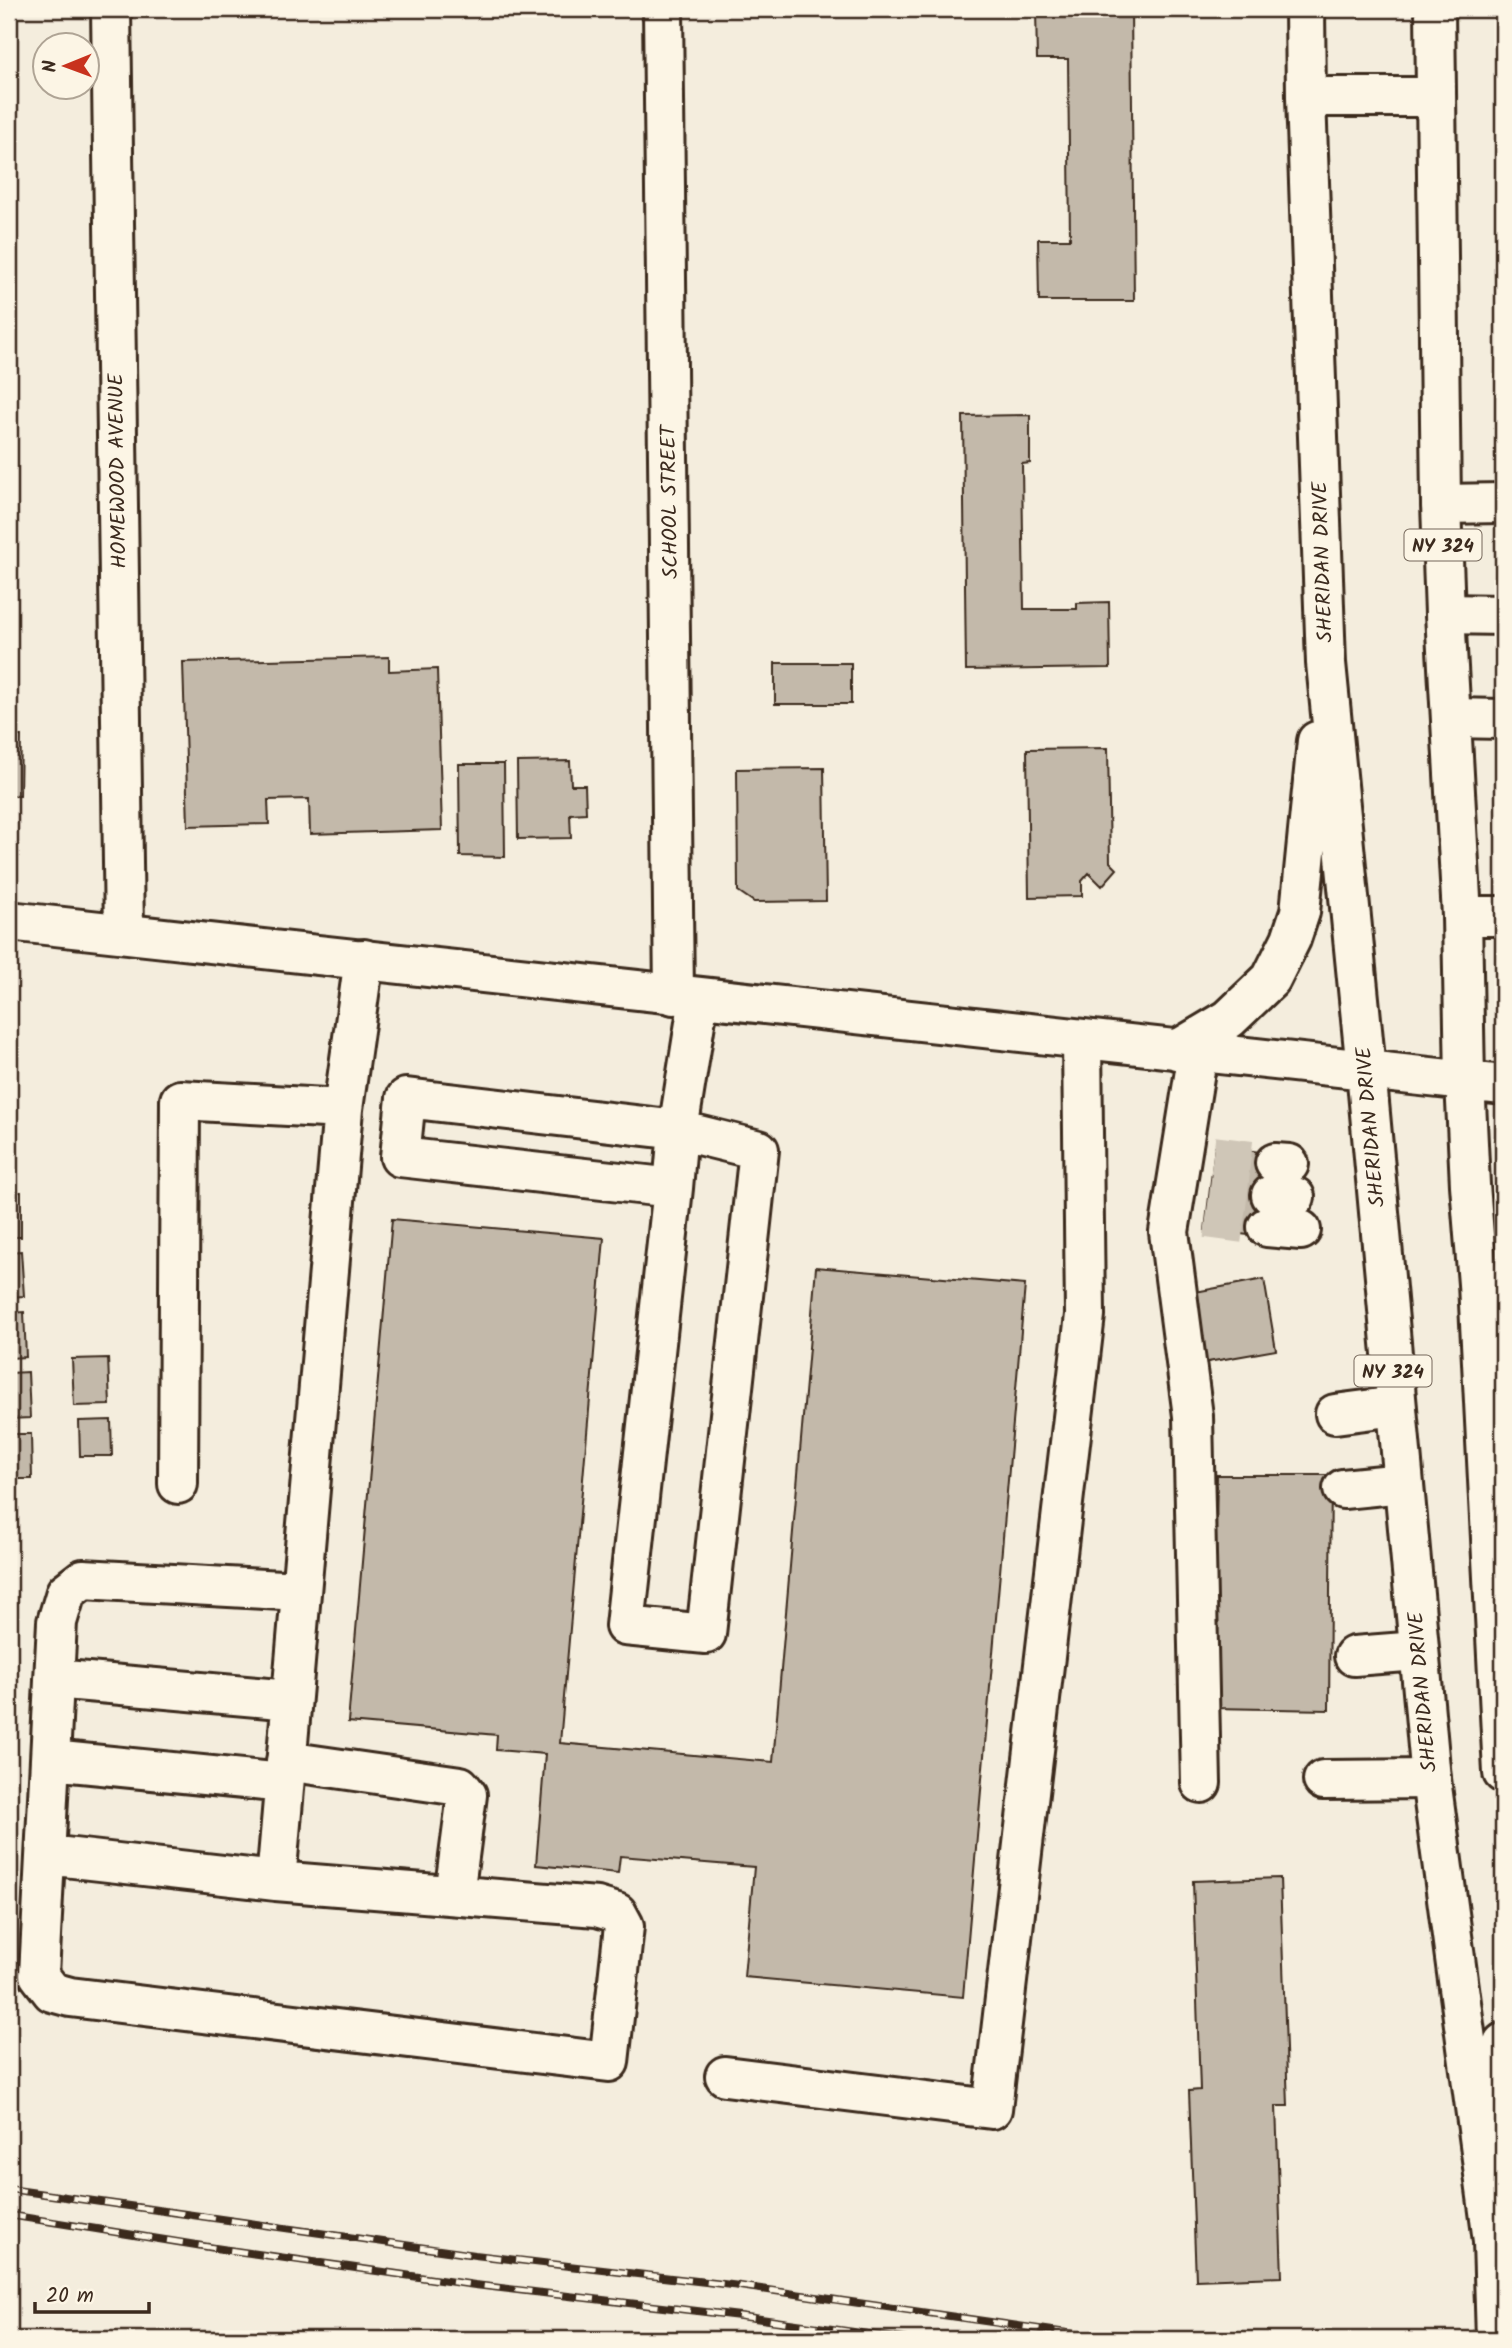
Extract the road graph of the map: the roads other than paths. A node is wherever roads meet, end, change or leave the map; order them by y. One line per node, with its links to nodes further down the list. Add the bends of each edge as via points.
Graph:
1 (111, 9): 17 (main road, HOMEWOOD AVENUE)
2 (663, 9): 19 (main road, SCHOOL STREET)
3 (1305, 9): 5 (main road, SHERIDAN DRIVE / NY 324)
4 (1435, 9): 6 (main road, NY 324)
5 (1306, 97): 6 (main road); 11 (main road, SHERIDAN DRIVE / NY 324)
6 (1436, 97): 8 (main road, NY 324)
7 (1503, 503): 8 (main road)
8 (1441, 504): 9 (main road, NY 324)
9 (1445, 614): 10 (main road); 12 (main road, NY 324)
10 (1503, 615)
11 (1326, 663): 21 (main road, via 1300,912 1291,939 1271,979); 22 (main road, SHERIDAN DRIVE / NY 324)
12 (1451, 718): 13 (main road); 14 (main road, NY 324)
13 (1503, 719)
14 (1462, 916): 15 (main road); 23 (main road, NY 324)
15 (1503, 916)
16 (9, 921): 17 (main road)
17 (124, 933): 18 (main road)
18 (364, 959): 19 (main road); 25 (main road)
19 (687, 997): 20 (main road); 26 (main road, SCHOOL STREET)
20 (1082, 1040): 21 (main road); 53 (main road, via 1084,1315 992,2109)
21 (1187, 1051): 22 (main road); 28 (main road)
22 (1366, 1070): 23 (main road); 31 (main road, SHERIDAN DRIVE / NY 324)
23 (1465, 1081): 24 (main road); 30 (main road, NY 324)
24 (1503, 1085)
25 (343, 1109): 35 (main road, via 180,1100); 37 (main road)
26 (678, 1130): 27 (main road, SCHOOL STREET); 27 (main road, via 406,1098 400,1157); 27 (main road, SCHOOL STREET, via 759,1150 706,1634 625,1626)
27 (673, 1188)
28 (1193, 1190): 29 (main road); 48 (main road, via 1169,1232 1193,1416)
29 (1198, 1265)
30 (1491, 1283): 33 (main road, NY 324)
31 (1396, 1406): 32 (main road); 34 (main road, SHERIDAN DRIVE / NY 324)
32 (1335, 1414)
33 (1494, 1421): 43 (main road, NY 324)
34 (1403, 1483): 36 (main road); 38 (main road, SHERIDAN DRIVE / NY 324)
35 (177, 1484)
36 (1343, 1489)
37 (301, 1591): 40 (main road, via 83,1579 66,1592 57,1622); 41 (main road)
38 (1418, 1651): 39 (main road); 46 (main road, SHERIDAN DRIVE / NY 324)
39 (1354, 1656)
40 (54, 1679): 41 (main road); 42 (main road)
41 (292, 1700): 44 (main road)
42 (51, 1760): 44 (main road); 49 (main road)
43 (1503, 1764): 45 (main road, NY 324)
44 (285, 1772): 50 (main road); 51 (main road, via 460,1786 467,1795)
45 (1503, 1773)
46 (1431, 1779): 47 (main road); 54 (main road, SHERIDAN DRIVE / NY 324)
47 (1323, 1780)
48 (1201, 1783)
49 (47, 1855): 50 (main road); 51 (main road, via 39,1975 52,1992 609,2062 624,1926 617,1913 597,1907)
50 (276, 1881): 51 (main road)
51 (454, 1895)
52 (1503, 2043): 54 (main road, SHERIDAN DRIVE / NY 324)
53 (725, 2076)
54 (1493, 2241): 55 (main road, SHERIDAN DRIVE / NY 324)
55 (1496, 2339)

